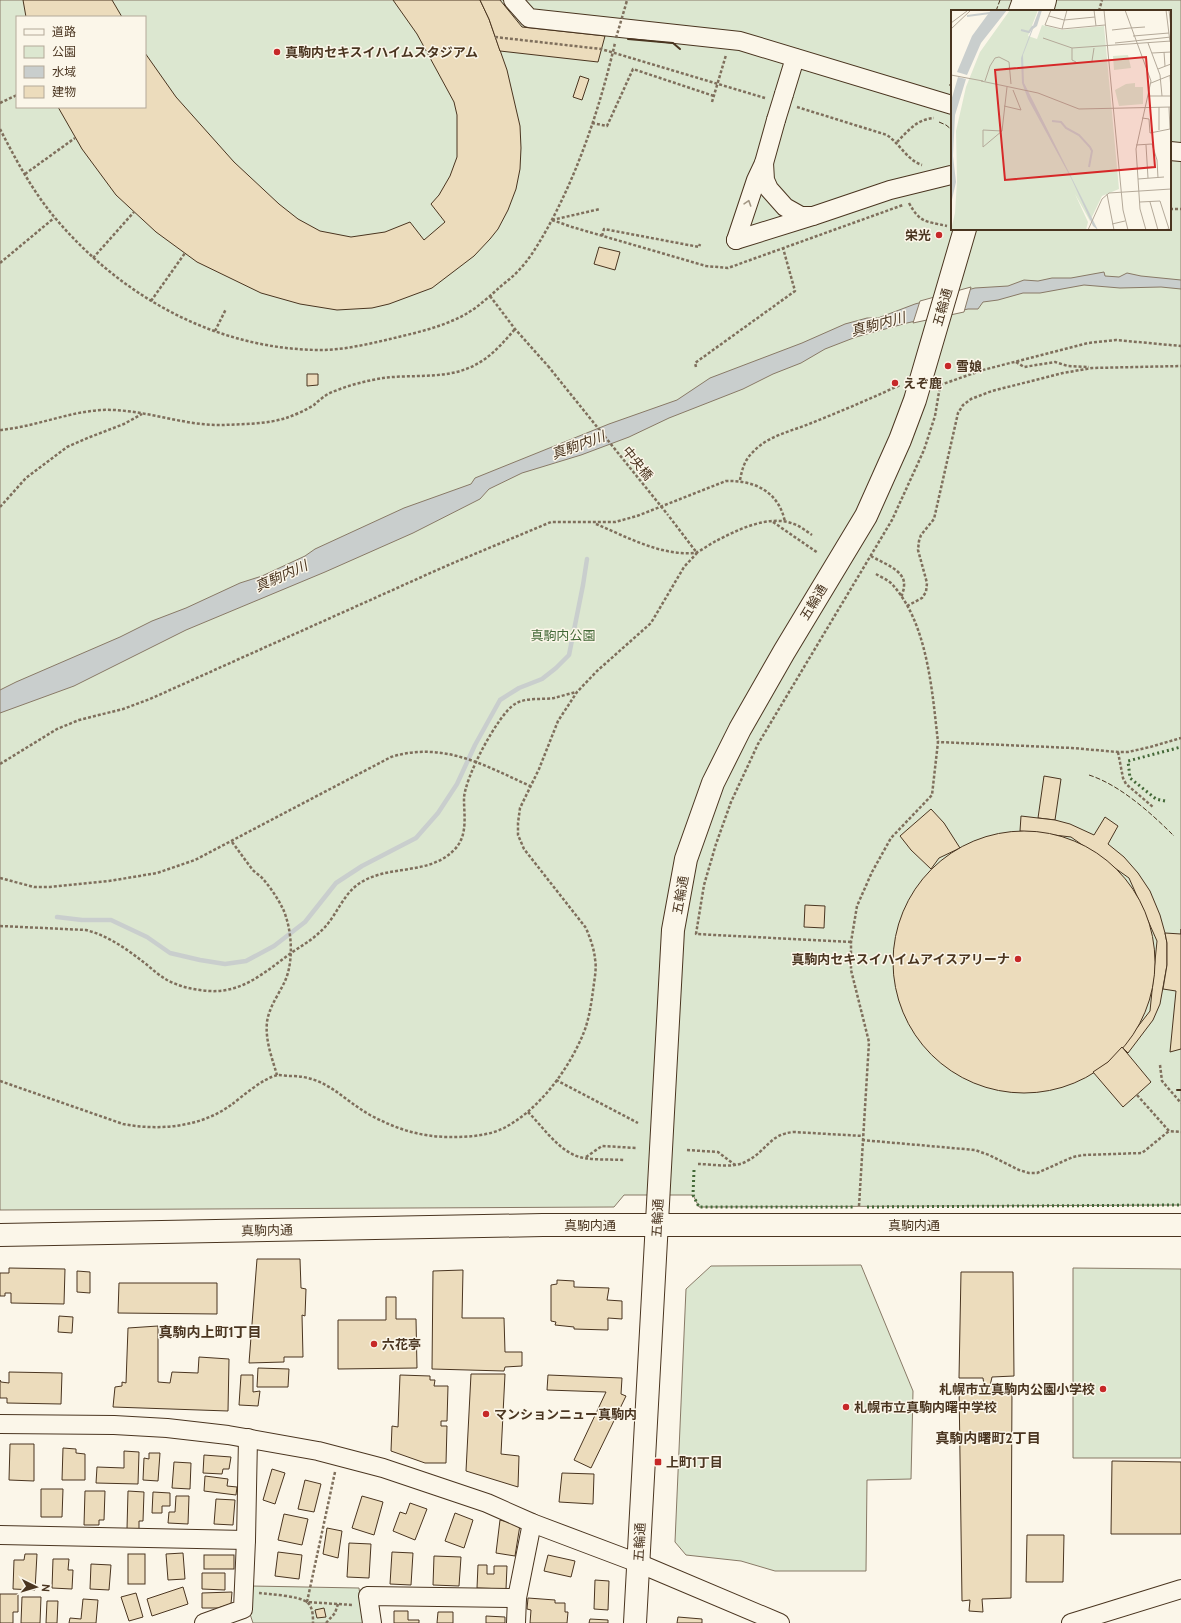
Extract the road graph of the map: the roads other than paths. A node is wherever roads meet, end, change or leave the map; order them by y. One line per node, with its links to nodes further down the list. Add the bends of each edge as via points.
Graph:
1 (514, 0): 7 (street)
2 (533, 0): 7 (street)
3 (1024, 0): 5 (main road)
4 (1045, 0): 6 (main road)
5 (1020, 10)
6 (1042, 10)
7 (529, 18): 8 (street, via 729,39)
8 (794, 58): 9 (street); 12 (street, bridge)
9 (951, 105)
10 (1171, 150): 11 (street)
11 (1181, 152)
12 (764, 163): 14 (street, via 769,189 785,207 801,216); 14 (street, one-way to 12, via 736,240)
13 (951, 175): 14 (street, via 890,190)
14 (812, 216)
15 (965, 230): 16 (main road, 五輪通, via 934,379 915,400 866,516 740,729 713,783 686,859 673,930)
16 (658, 1224): 17 (main road, 真駒内通); 18 (main road, 真駒内通); 24 (main road, 五輪通)
17 (1181, 1225)
18 (0, 1235)
19 (0, 1424): 20 (street, via 114,1425 208,1432)
20 (248, 1438): 21 (street, via 318,1451 383,1468 487,1503); 23 (street)
21 (532, 1523): 24 (street); 26 (street)
22 (0, 1535): 23 (street)
23 (246, 1540): 30 (street, via 243,1609)
24 (638, 1563): 29 (street); 32 (main road, 五輪通)
25 (1181, 1589): 28 (street)
26 (517, 1598): 27 (street, via 368,1596); 31 (street)
27 (371, 1615)
28 (1111, 1617): 34 (street)
29 (758, 1619): 33 (street)
30 (204, 1623)
31 (516, 1623)
32 (635, 1623)
33 (780, 1623)
34 (1071, 1623)

